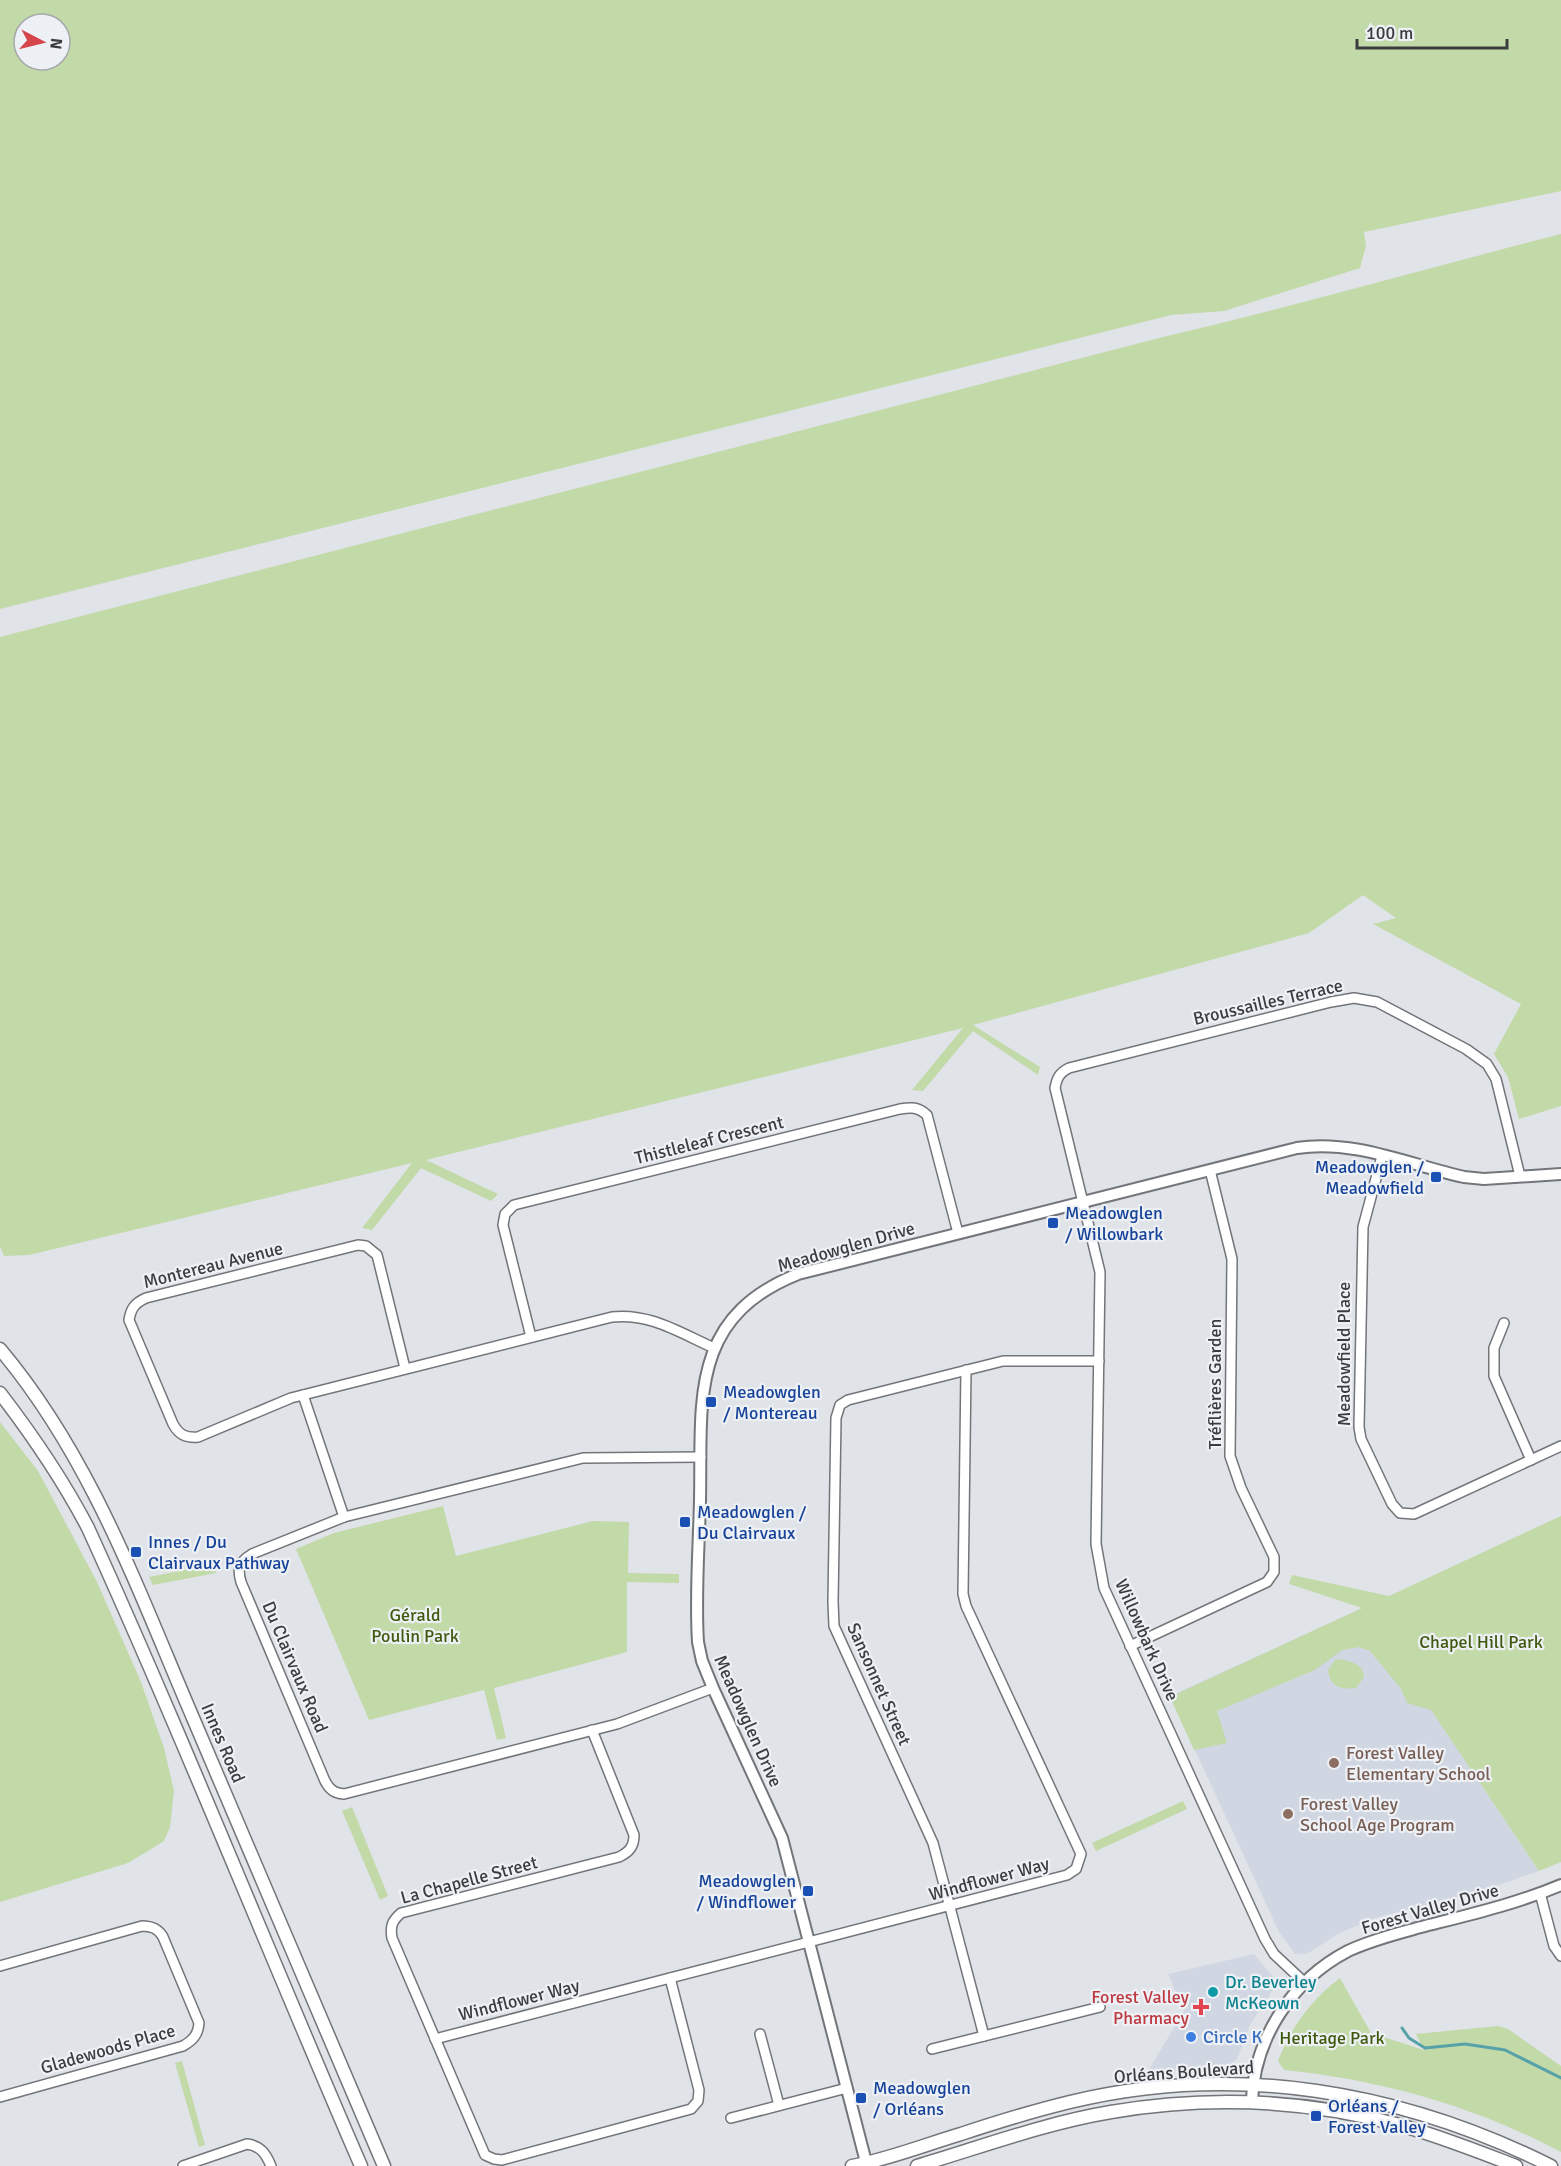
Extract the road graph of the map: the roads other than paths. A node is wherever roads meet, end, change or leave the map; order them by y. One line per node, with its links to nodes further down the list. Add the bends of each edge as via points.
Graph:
1 (1382, 1156): 2 (street, Meadowglen Drive, via 1315,1145); 4 (street, Meadowglen Drive, via 1464,1177); 18 (street, Meadowfield Place, via 1363,1227 1359,1427 1392,1504 1400,1513 1414,1514)
2 (1210, 1170): 5 (street, Meadowglen Drive); 20 (street, Tréflières Garden, via 1232,1258 1230,1456 1274,1557 1274,1572 1267,1582)
3 (1561, 1174): 4 (street, Meadowglen Drive)
4 (1520, 1176): 5 (street, Broussailles Terrace, via 1496,1079 1486,1064 1394,1010 1354,998 1060,1073 1055,1088)
5 (1084, 1202): 6 (street, Meadowglen Drive); 11 (street, Willowbark Drive, via 1100,1272)
6 (958, 1233): 8 (street, Thistleleaf Crescent, via 927,1115 913,1107 900,1109 514,1205 505,1214 503,1225); 9 (street, Meadowglen Drive, via 803,1272 779,1282 734,1317)
7 (1504, 1323): 18 (street, via 1494,1348 1494,1376)
8 (531, 1337): 9 (street, Montereau Avenue, via 612,1317 637,1316); 12 (street, Montereau Avenue)
9 (714, 1348): 17 (street, Meadowglen Drive, via 704,1380)
10 (0, 1349): 46 (main road, Innes Road, via 70,1449 98,1499)
11 (1099, 1361): 13 (street, Sansonnet Street, via 1016,1360); 20 (street, Willowbark Drive, via 1096,1544 1104,1588)
12 (405, 1368): 15 (street, Montereau Avenue); 15 (street, Montereau Avenue, via 376,1255 366,1246 146,1298 133,1307 129,1320 173,1424 183,1436 198,1437)
13 (966, 1370): 25 (street, Sansonnet Street, via 848,1400 840,1405 836,1418 834,1626 933,1843); 25 (street, Windflower Way, via 963,1594 1081,1854 1076,1869 1067,1875)
14 (0, 1393): 42 (main road, Innes Road, via 68,1488 88,1528)
15 (303, 1395): 19 (street)
16 (1561, 1446): 18 (street, Meadowfield Place)
17 (701, 1457): 19 (street, Du Clairvaux Road, via 583,1458); 21 (street, Meadowglen Drive, via 697,1632 702,1661)
18 (1531, 1460)
19 (344, 1517): 22 (street, Du Clairvaux Road, via 252,1554 240,1564 238,1572 330,1789 344,1794)
20 (1130, 1646): 30 (street, Willowbark Drive, via 1269,1947)
21 (713, 1688): 22 (street, Du Clairvaux Road, via 659,1710); 26 (street, Meadowglen Drive, via 782,1838)
22 (592, 1730): 34 (street, La Chapelle Street, via 634,1835 627,1854 401,1913 394,1919 392,1938)
23 (1561, 1885): 24 (street, Forest Valley Drive)
24 (1540, 1893): 27 (street, via 1554,1946); 30 (street, Forest Valley Drive, via 1364,1944 1331,1962)
25 (949, 1906): 26 (street, Windflower Way); 33 (street, Sansonnet Street)
26 (809, 1942): 29 (street, Windflower Way); 37 (street, Meadowglen Drive)
27 (1561, 1956)
28 (0, 1966): 38 (street, Gladewoods Place, via 141,1926 153,1927 163,1937 199,2023 193,2040 183,2046)
29 (670, 1978): 34 (street, Windflower Way); 34 (street, La Chapelle Street, via 699,2090 692,2109 502,2160 485,2155)
30 (1305, 1983): 36 (street, Forest Valley Drive, via 1272,2026)
31 (1100, 2007): 33 (street)
32 (760, 2034): 40 (street)
33 (984, 2036): 35 (street)
34 (435, 2039)
35 (932, 2049)
36 (1252, 2084): 39 (street, Forest Valley Drive); 43 (main road, Orléans Boulevard, via 1169,2087 1096,2097 1025,2114); 50 (main road, Orléans Boulevard, via 1336,2094 1407,2109 1487,2136)
37 (847, 2088): 40 (street); 43 (street, Meadowglen Drive)
38 (0, 2097)
39 (1252, 2101): 48 (main road, Orléans Boulevard, via 1184,2102 1110,2112); 49 (main road, Orléans Boulevard, via 1396,2124)
40 (779, 2105): 41 (street)
41 (731, 2118)
42 (360, 2163)
43 (866, 2165): 47 (main road, Orléans Boulevard)
44 (183, 2166): 45 (street, via 247,2145 263,2151)
45 (271, 2166)
46 (384, 2166)
47 (852, 2166)
48 (917, 2166)
49 (1516, 2166)
50 (1551, 2166)

